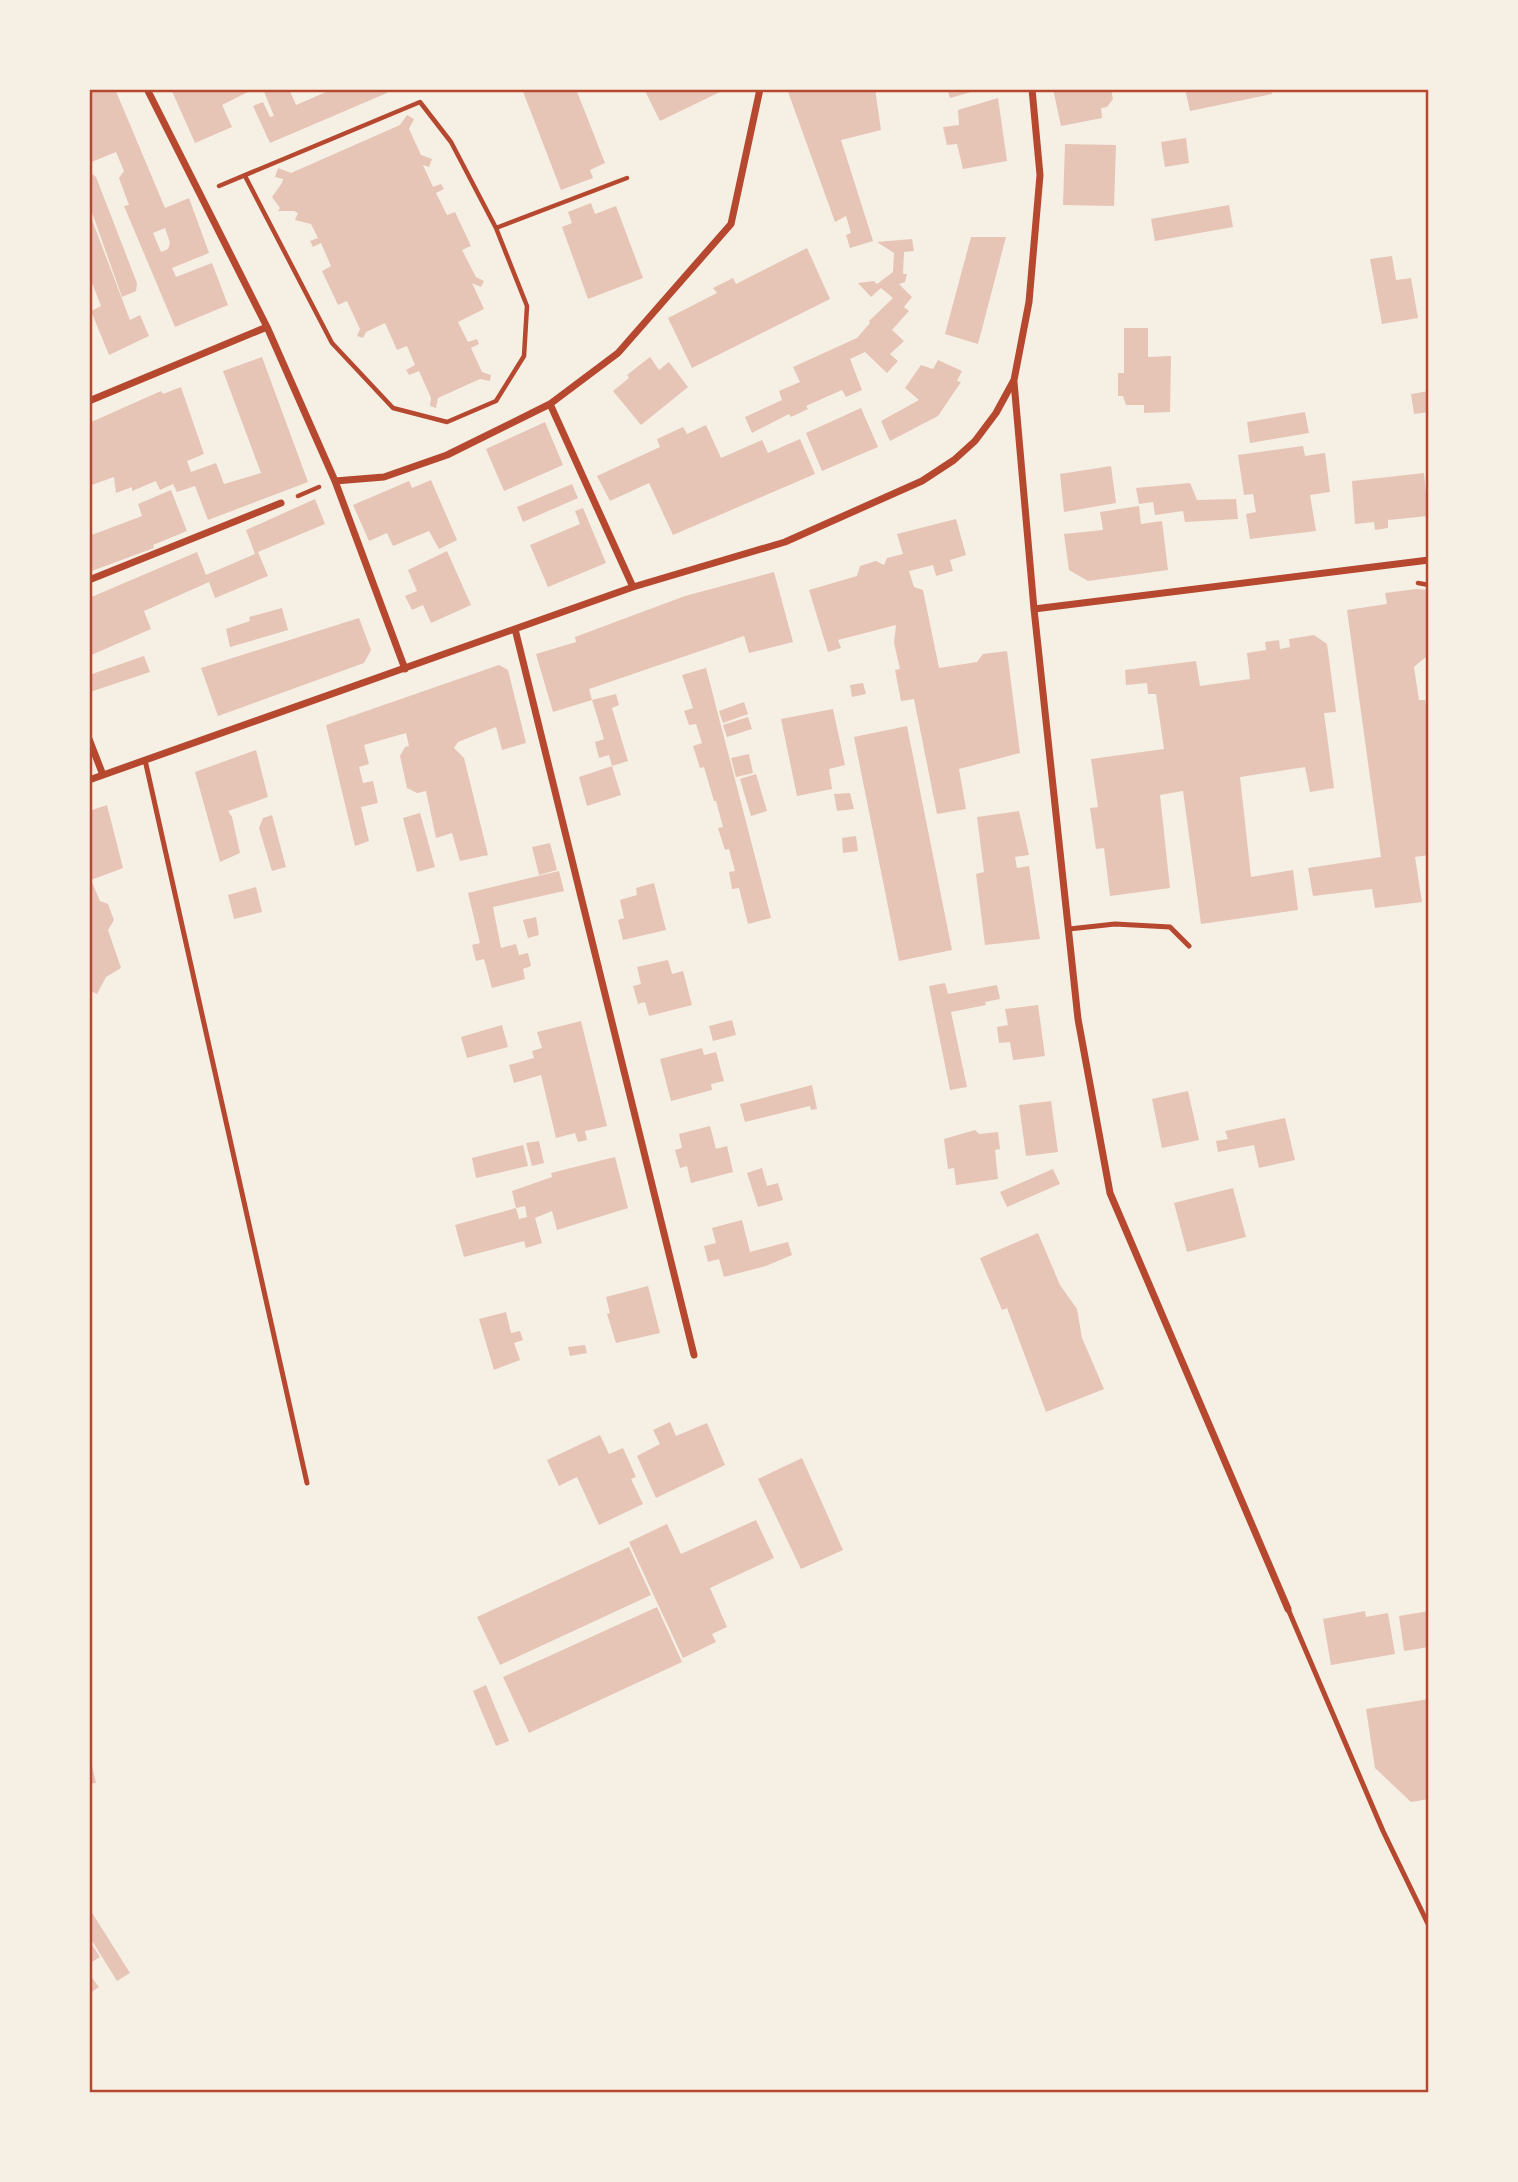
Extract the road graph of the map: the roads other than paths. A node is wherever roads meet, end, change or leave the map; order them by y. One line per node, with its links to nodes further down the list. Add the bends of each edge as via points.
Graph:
1 (147, 89): 4 (street)
2 (760, 89): 7 (street, via 731,223 618,353)
3 (1032, 89): 5 (street, via 1040,175 1029,302)
4 (267, 327): 6 (street); 8 (street)
5 (1014, 380): 12 (street, via 975,441 922,481 785,542); 13 (street)
6 (89, 401)
7 (550, 404): 8 (street, via 447,455 384,477); 12 (street)
8 (335, 481): 15 (street)
9 (281, 503): 11 (street)
10 (1429, 560): 13 (street)
11 (89, 580)
12 (633, 587): 14 (street)
13 (1034, 609): 20 (street)
14 (514, 629): 15 (street); 22 (street)
15 (405, 669): 17 (street)
16 (89, 739): 18 (street)
17 (145, 760): 18 (street); 23 (lane)
18 (103, 775): 19 (street)
19 (89, 780)
20 (1069, 929): 21 (lane, via 1115,924 1170,927); 24 (street, via 1078,1019 1110,1193)
21 (1189, 946)
22 (694, 1354)
23 (307, 1483)
24 (1288, 1609): 25 (lane)
25 (1429, 1926)

